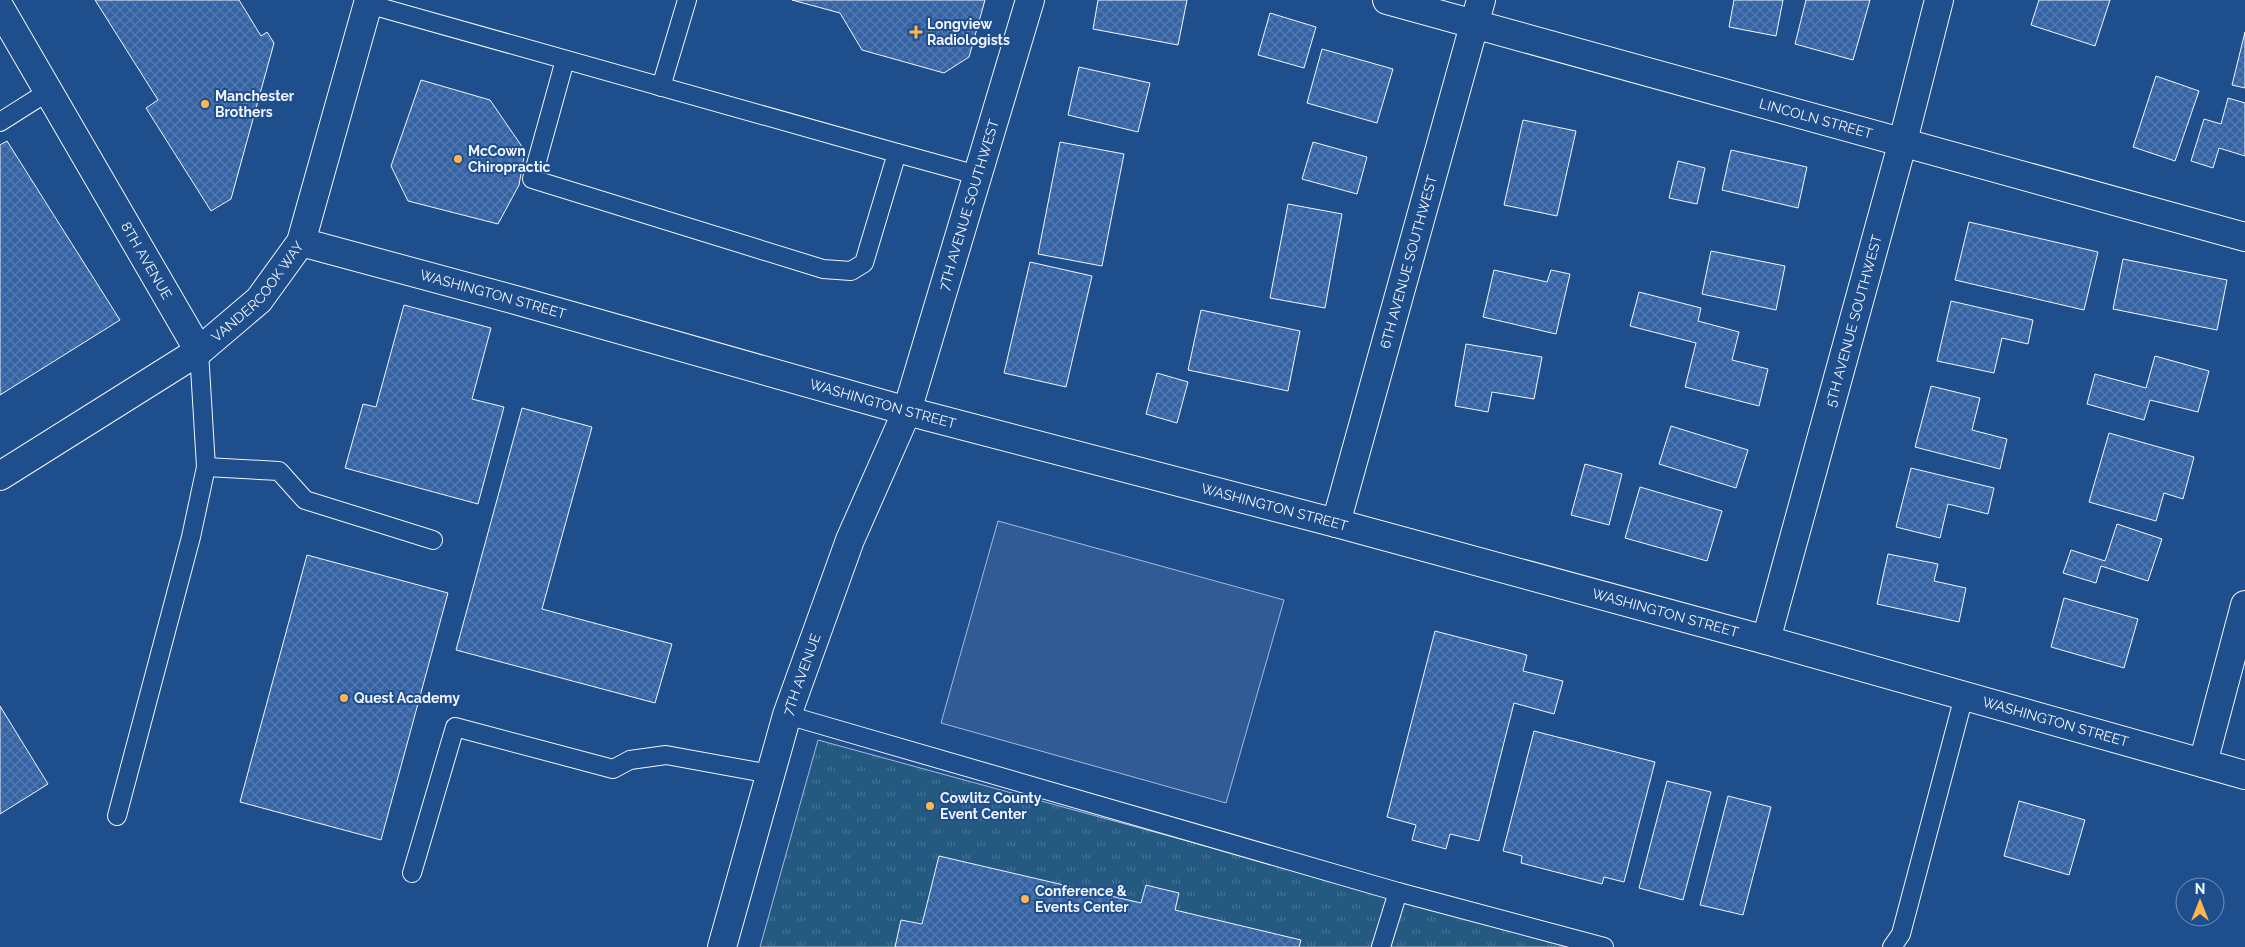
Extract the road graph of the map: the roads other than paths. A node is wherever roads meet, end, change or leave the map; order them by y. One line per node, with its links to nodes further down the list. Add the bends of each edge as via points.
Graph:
1 (687, 0): 9 (lane)
2 (1030, 0): 14 (street, 7TH AVENUE SOUTHWEST)
3 (1387, 0): 7 (street, LINCOLN STREET)
4 (1939, 0): 12 (street, 5TH AVENUE SOUTHWEST)
5 (369, 2): 8 (lane); 16 (street, VANDERCOOK WAY)
6 (0, 8): 10 (street, 8TH AVENUE)
7 (1478, 12): 12 (street, LINCOLN STREET); 21 (street, 6TH AVENUE SOUTHWEST)
8 (565, 60): 9 (lane); 13 (lane, via 532,179 823,269 851,271 864,263)
9 (661, 87): 13 (lane)
10 (49, 90): 11 (lane); 17 (street, 8TH AVENUE)
11 (0, 122)
12 (1903, 141): 15 (street, LINCOLN STREET); 24 (street, 5TH AVENUE SOUTHWEST)
13 (897, 153): 14 (lane)
14 (977, 175): 18 (street, 7TH AVENUE SOUTHWEST)
15 (2245, 237)
16 (302, 242): 17 (street, VANDERCOOK WAY, via 259,300); 18 (street, WASHINGTON STREET, via 519,300)
17 (200, 350): 19 (lane, 8TH AVENUE); 20 (street, VANDERCOOK WAY)
18 (907, 411): 21 (street, WASHINGTON STREET); 26 (street, 7TH AVENUE, via 850,540)
19 (206, 467): 22 (lane, via 279,471 305,500); 30 (lane, 8TH AVENUE, via 191,537)
20 (0, 476)
21 (1336, 522): 24 (street, WASHINGTON STREET)
22 (433, 540)
23 (2245, 606): 27 (street)
24 (1766, 640): 25 (street, WASHINGTON STREET)
25 (1964, 696): 27 (street, WASHINGTON STREET); 36 (lane, via 1901,934)
26 (787, 715): 28 (street, 7TH AVENUE); 32 (lane)
27 (2202, 763): 29 (street, WASHINGTON STREET)
28 (770, 774): 31 (lane, via 666,755 630,760 613,769 455,727); 33 (street, 7TH AVENUE)
29 (2245, 775)
30 (117, 816)
31 (412, 873)
32 (1398, 892): 34 (lane); 35 (lane)
33 (722, 947)
34 (1381, 947)
35 (1604, 947)
36 (1892, 947)

